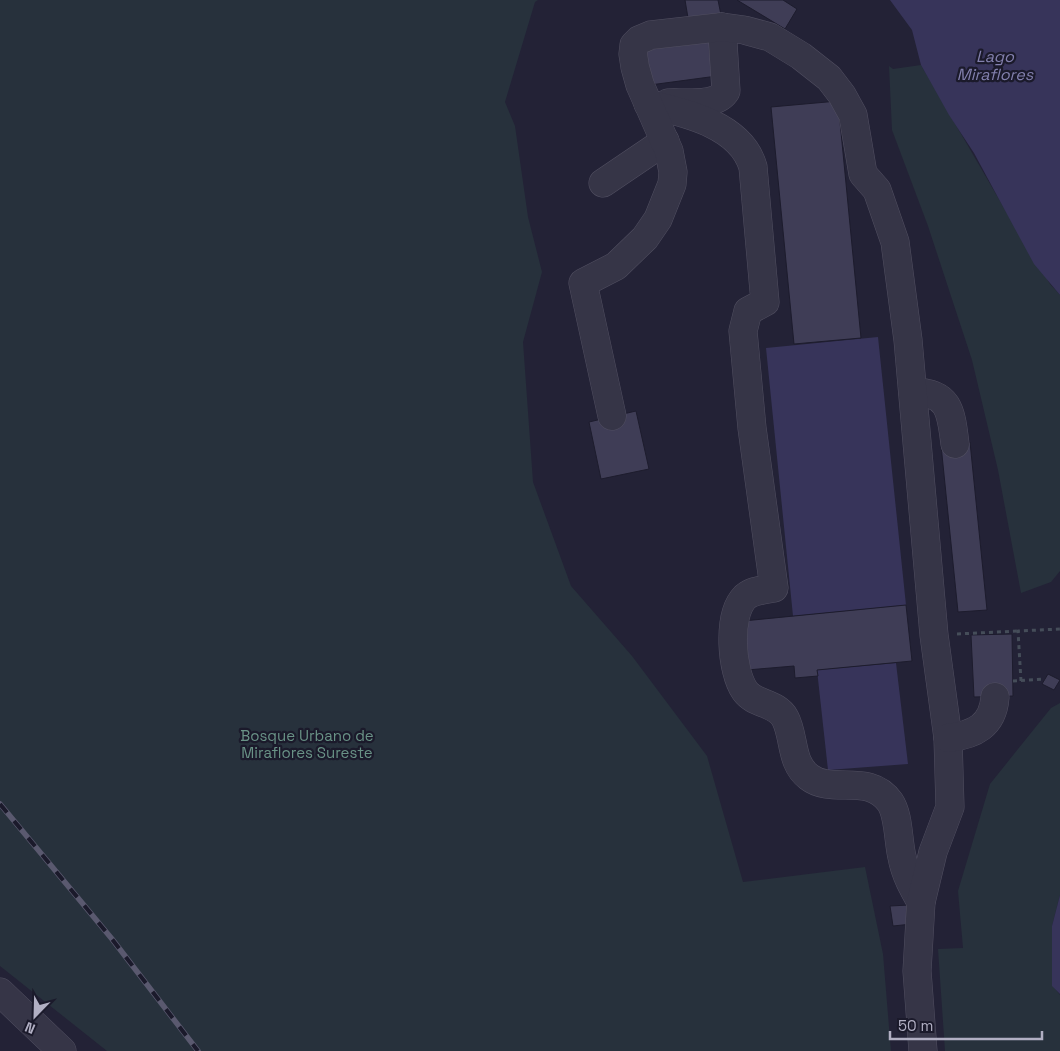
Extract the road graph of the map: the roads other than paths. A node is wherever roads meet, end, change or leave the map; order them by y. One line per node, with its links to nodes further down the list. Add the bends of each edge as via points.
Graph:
1 (722, 27): 2 (lane, via 726,92 723,96 714,101); 2 (lane, via 651,35 634,45 635,67); 5 (lane, via 770,38 801,56 829,78 853,115 863,174 877,190 895,242)
2 (648, 104): 3 (lane); 10 (lane, via 676,110 730,135 750,155 753,167 765,302 748,312 743,331 752,428 774,588 753,592 738,607 733,623 740,683 751,697 772,706 784,716 796,757 810,779 870,787 890,802 909,882)
3 (665, 141): 4 (lane); 6 (lane, via 673,172 672,184 658,219 631,254 583,284)
4 (603, 183)
5 (913, 392): 7 (lane, via 934,394 943,400 950,411); 9 (lane, via 934,635)
6 (612, 416)
7 (955, 444)
8 (1004, 689): 9 (lane, via 984,725 966,736)
9 (948, 738): 10 (lane, via 950,806)
10 (921, 902): 13 (lane, via 916,971)
11 (0, 992): 12 (lane)
12 (62, 1051)
13 (923, 1051)

